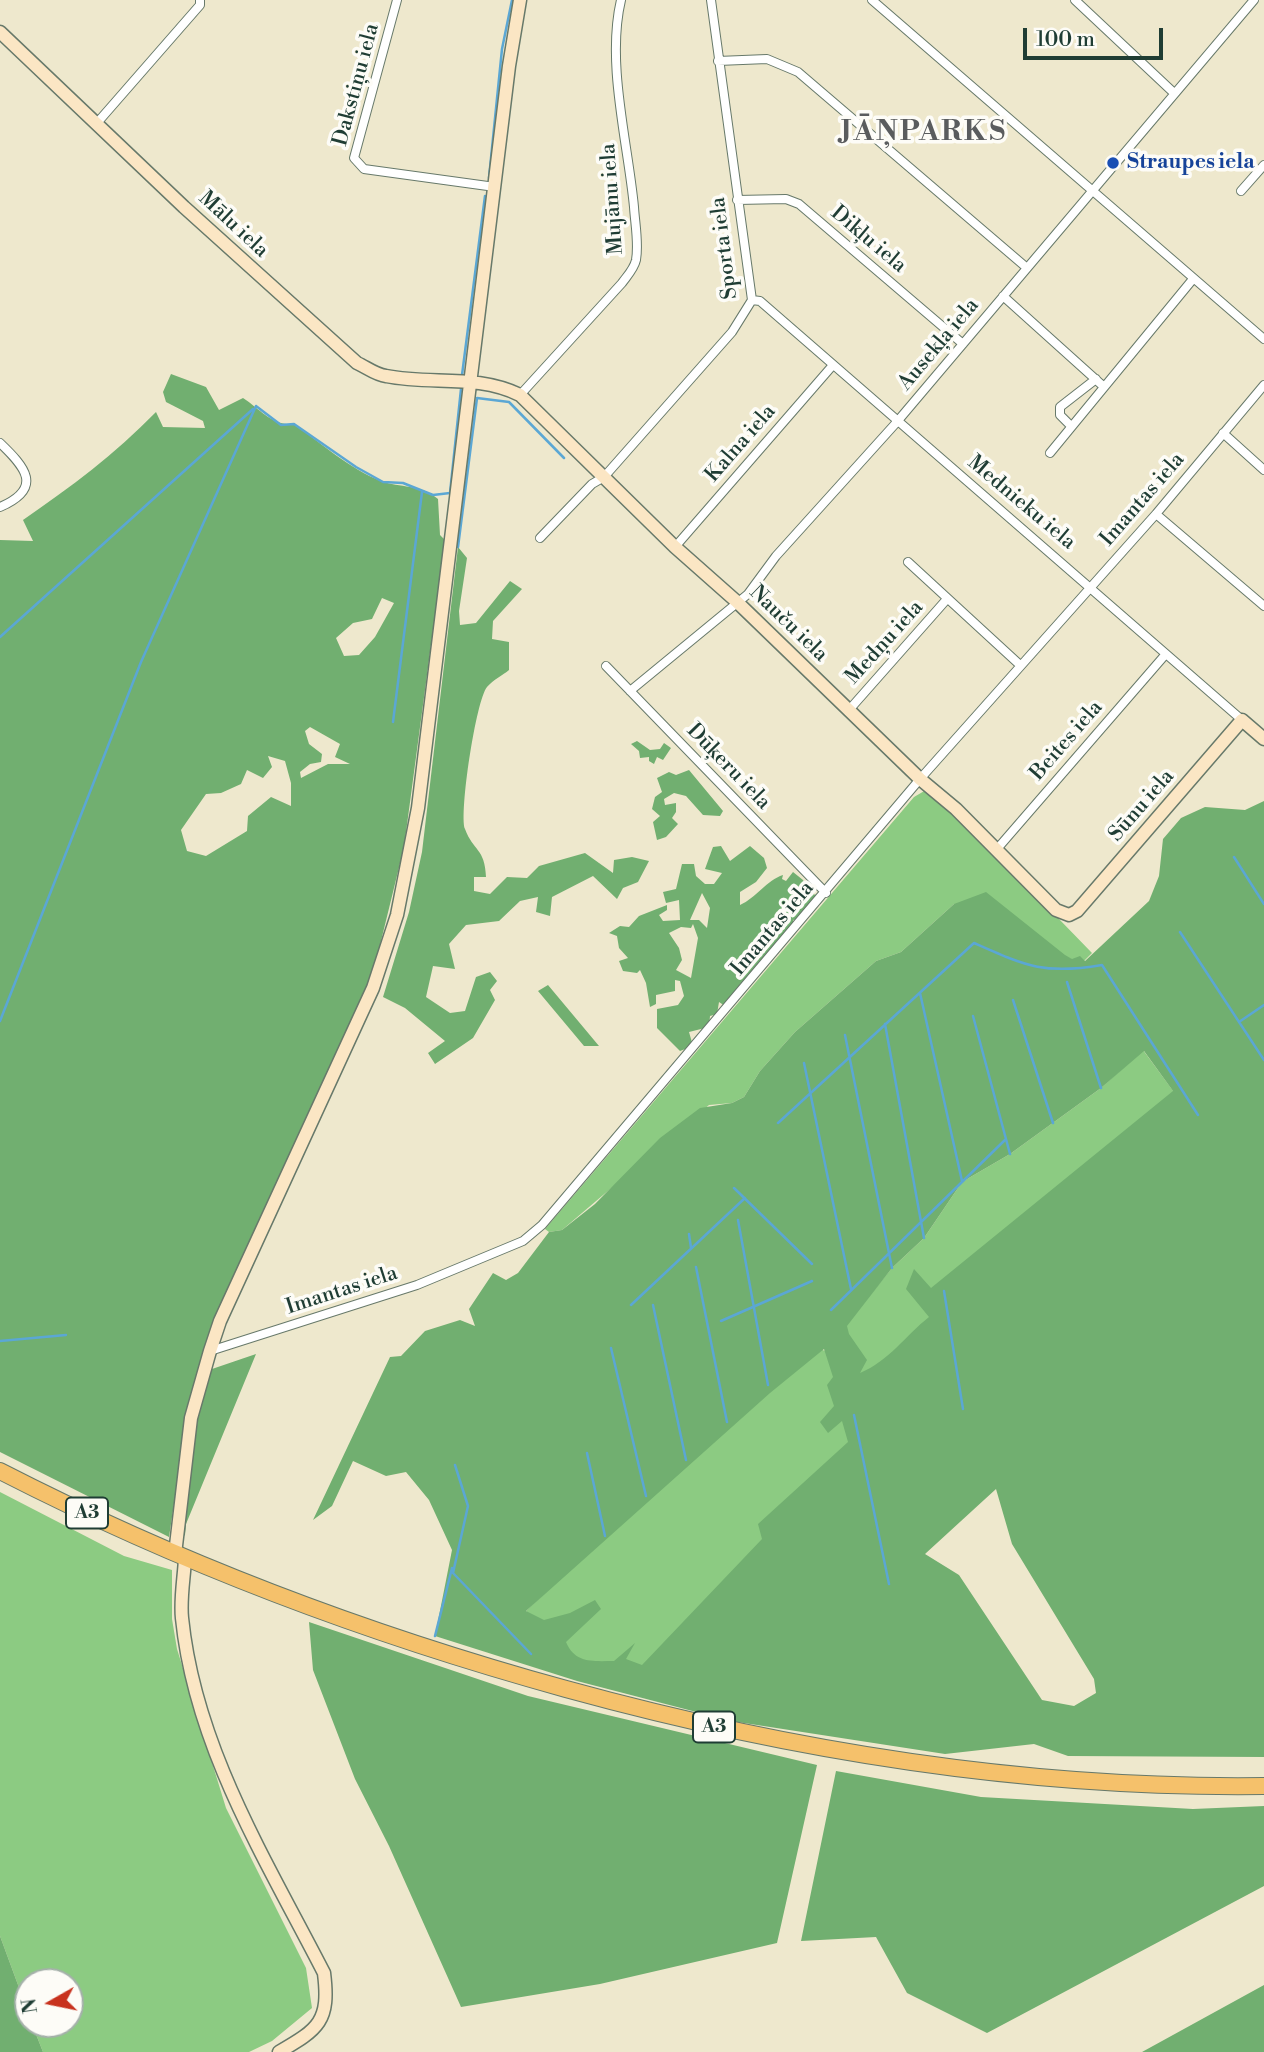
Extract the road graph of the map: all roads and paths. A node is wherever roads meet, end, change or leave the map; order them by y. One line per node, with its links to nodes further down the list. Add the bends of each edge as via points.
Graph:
1 (200, 0): 12 (street)
2 (397, 0): 14 (street, Dakstiņu iela, via 354,158 364,169)
3 (520, 0): 14 (street)
4 (621, 0): 29 (street, Mujānu iela, via 617,64 638,249 635,264)
5 (711, 0): 10 (street, Sporta iela)
6 (872, 0): 15 (street)
7 (1075, 0): 11 (street)
8 (1254, 0): 11 (street, Ausekļa iela)
9 (3, 41): 12 (street, Mālu iela)
10 (718, 61): 17 (street, Sporta iela); 18 (street, via 767,59 798,72)
11 (1174, 93): 15 (street, Ausekļa iela)
12 (97, 123): 26 (street, Mālu iela, via 357,363 383,376 453,383)
13 (1264, 165): 16 (street)
14 (495, 187): 26 (street)
15 (1095, 190): 18 (street, Ausekļa iela); 19 (street)
16 (1241, 191)
17 (737, 200): 21 (street, Sporta iela); 23 (street, Dikļu iela, via 786,199 799,204)
18 (1027, 268): 20 (street, Ausekļa iela)
19 (1193, 279): 22 (street); 27 (street)
20 (1003, 296): 23 (street, Ausekļa iela); 25 (street)
21 (752, 300): 24 (street, Mednieku iela); 36 (street, Sporta iela, via 732,332)
22 (1264, 339)
23 (962, 344): 30 (street, Ausekļa iela)
24 (833, 365): 30 (street, Mednieku iela); 40 (street, Kalna iela)
25 (1096, 379): 27 (street); 31 (street, via 1060,407 1060,415)
26 (471, 380): 29 (street, Nauču iela, via 498,384); 57 (street, via 418,808 397,915 365,1008 220,1321)
27 (1103, 386): 31 (street)
28 (1264, 386): 32 (street, Imantas iela)
29 (520, 395): 36 (street, Nauču iela)
30 (896, 422): 42 (street, Mednieku iela); 44 (street, Ausekļa iela, via 776,556 748,594)
31 (1071, 426): 34 (street)
32 (1223, 433): 35 (street); 38 (street, Imantas iela)
33 (0, 443): 37 (street, via 24,466 27,482 25,489)
34 (1050, 453)
35 (1264, 470)
36 (604, 477): 39 (street, Sporta iela); 40 (street, Nauču iela)
37 (0, 507)
38 (1156, 514): 42 (street, Imantas iela); 45 (street)
39 (540, 538)
40 (675, 547): 44 (street, Nauču iela)
41 (908, 562): 43 (street)
42 (1090, 587): 46 (street, Mednieku iela); 47 (street, Imantas iela)
43 (947, 599): 47 (street); 50 (street, Medņu iela)
44 (736, 601): 49 (street, Ausekļa iela); 50 (street, Nauču iela)
45 (1264, 607)
46 (1165, 655): 51 (street, Mednieku iela); 54 (street, Beites iela)
47 (1020, 665): 53 (street, Imantas iela)
48 (606, 666): 49 (street, Dūķeru iela)
49 (629, 691): 55 (street, Dūķeru iela)
50 (849, 710): 53 (street, Nauču iela)
51 (1242, 720): 52 (street, Mednieku iela); 56 (street, Sūnu iela)
52 (1264, 739)
53 (920, 779): 54 (street, Nauču iela); 55 (street, Imantas iela)
54 (997, 849): 56 (street, Nauču iela, via 1056,910)
55 (827, 892): 57 (street, Imantas iela, via 542,1225 523,1241 417,1285)
56 (1069, 915)
57 (211, 1351): 59 (street, via 191,1418)
58 (0, 1471): 59 (highway, A3)
59 (180, 1557): 60 (highway, A3, via 390,1637 745,1735 878,1760 1013,1776 1129,1785); 61 (street, via 182,1616 211,1741 233,1796 324,1973 327,1999 322,2020 312,2034)
60 (1264, 1786)
61 (279, 2052)

